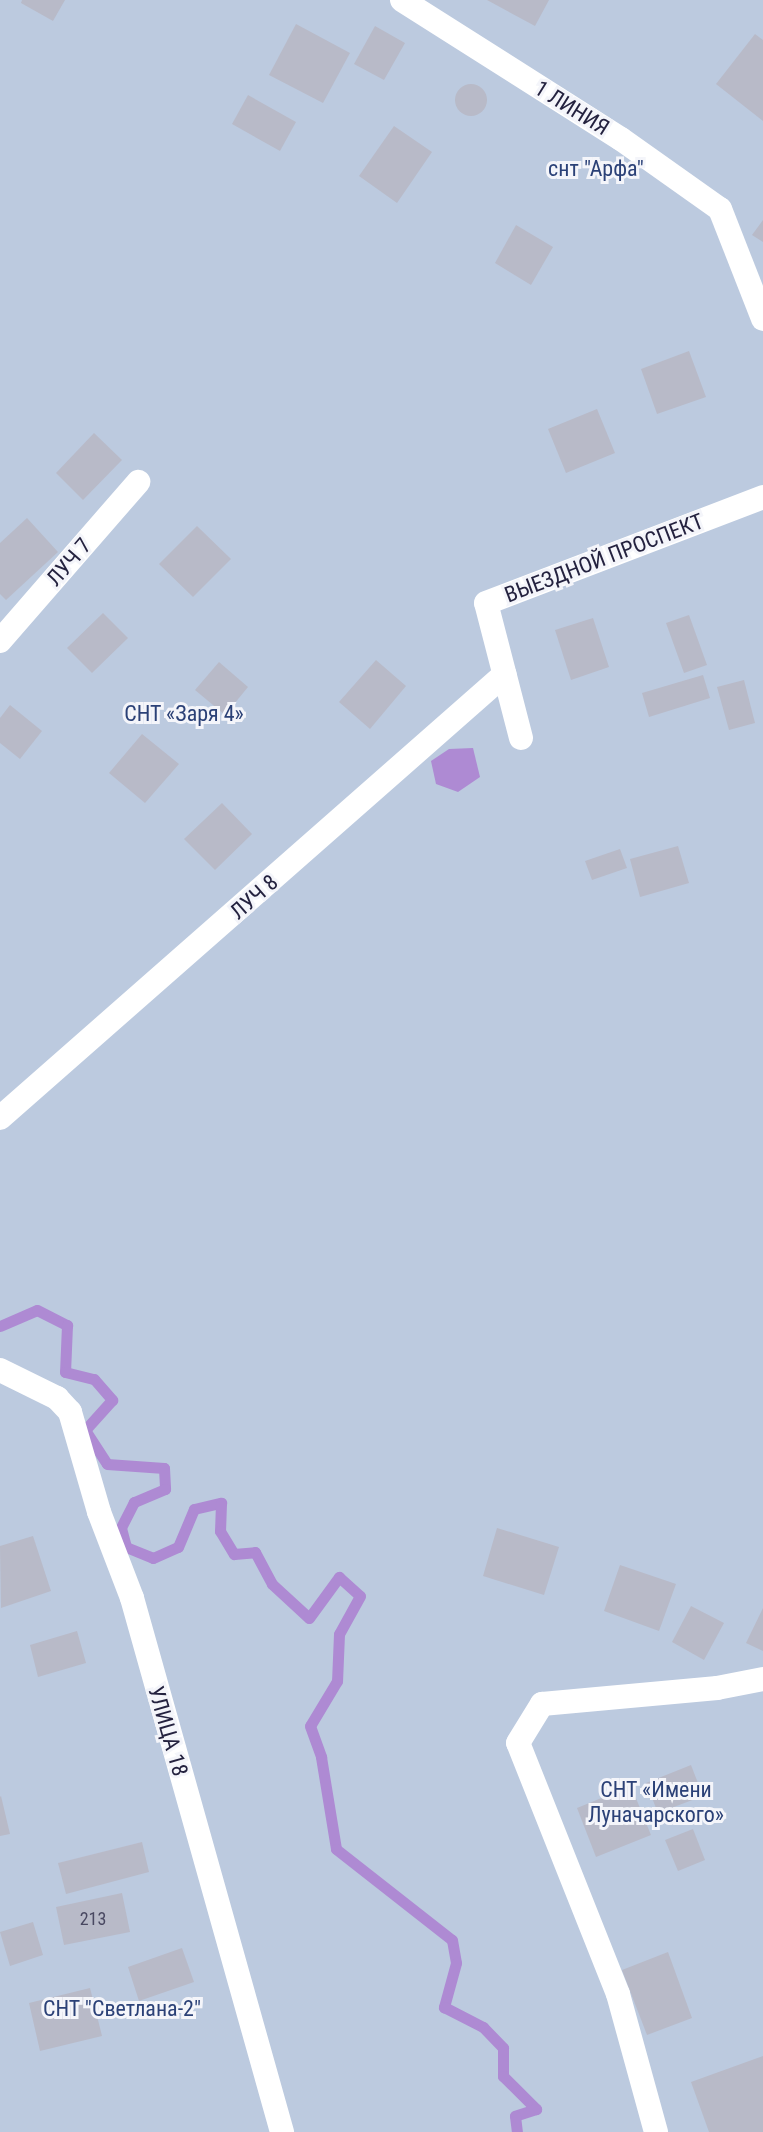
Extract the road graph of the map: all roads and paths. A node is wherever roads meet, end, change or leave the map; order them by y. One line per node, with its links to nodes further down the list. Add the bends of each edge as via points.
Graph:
1 (402, 0): 2 (street, 1 ЛИНИЯ, via 621,139 720,209)
2 (763, 319)
3 (138, 482): 5 (street, ЛУЧ 7)
4 (763, 497): 6 (street, ВЫЕЗДНОЙ ПРОСПЕКТ, via 486,603)
5 (0, 641)
6 (505, 674): 7 (street, ВЫЕЗДНОЙ ПРОСПЕКТ); 8 (street, ЛУЧ 8)
7 (521, 738)
8 (0, 1118)
9 (0, 1370): 11 (street, УЛИЦА 18, via 57,1398 70,1412 99,1512 132,1598)
10 (763, 1679): 12 (street, via 542,1704 518,1743 618,1994)
11 (282, 2132)
12 (656, 2132)

